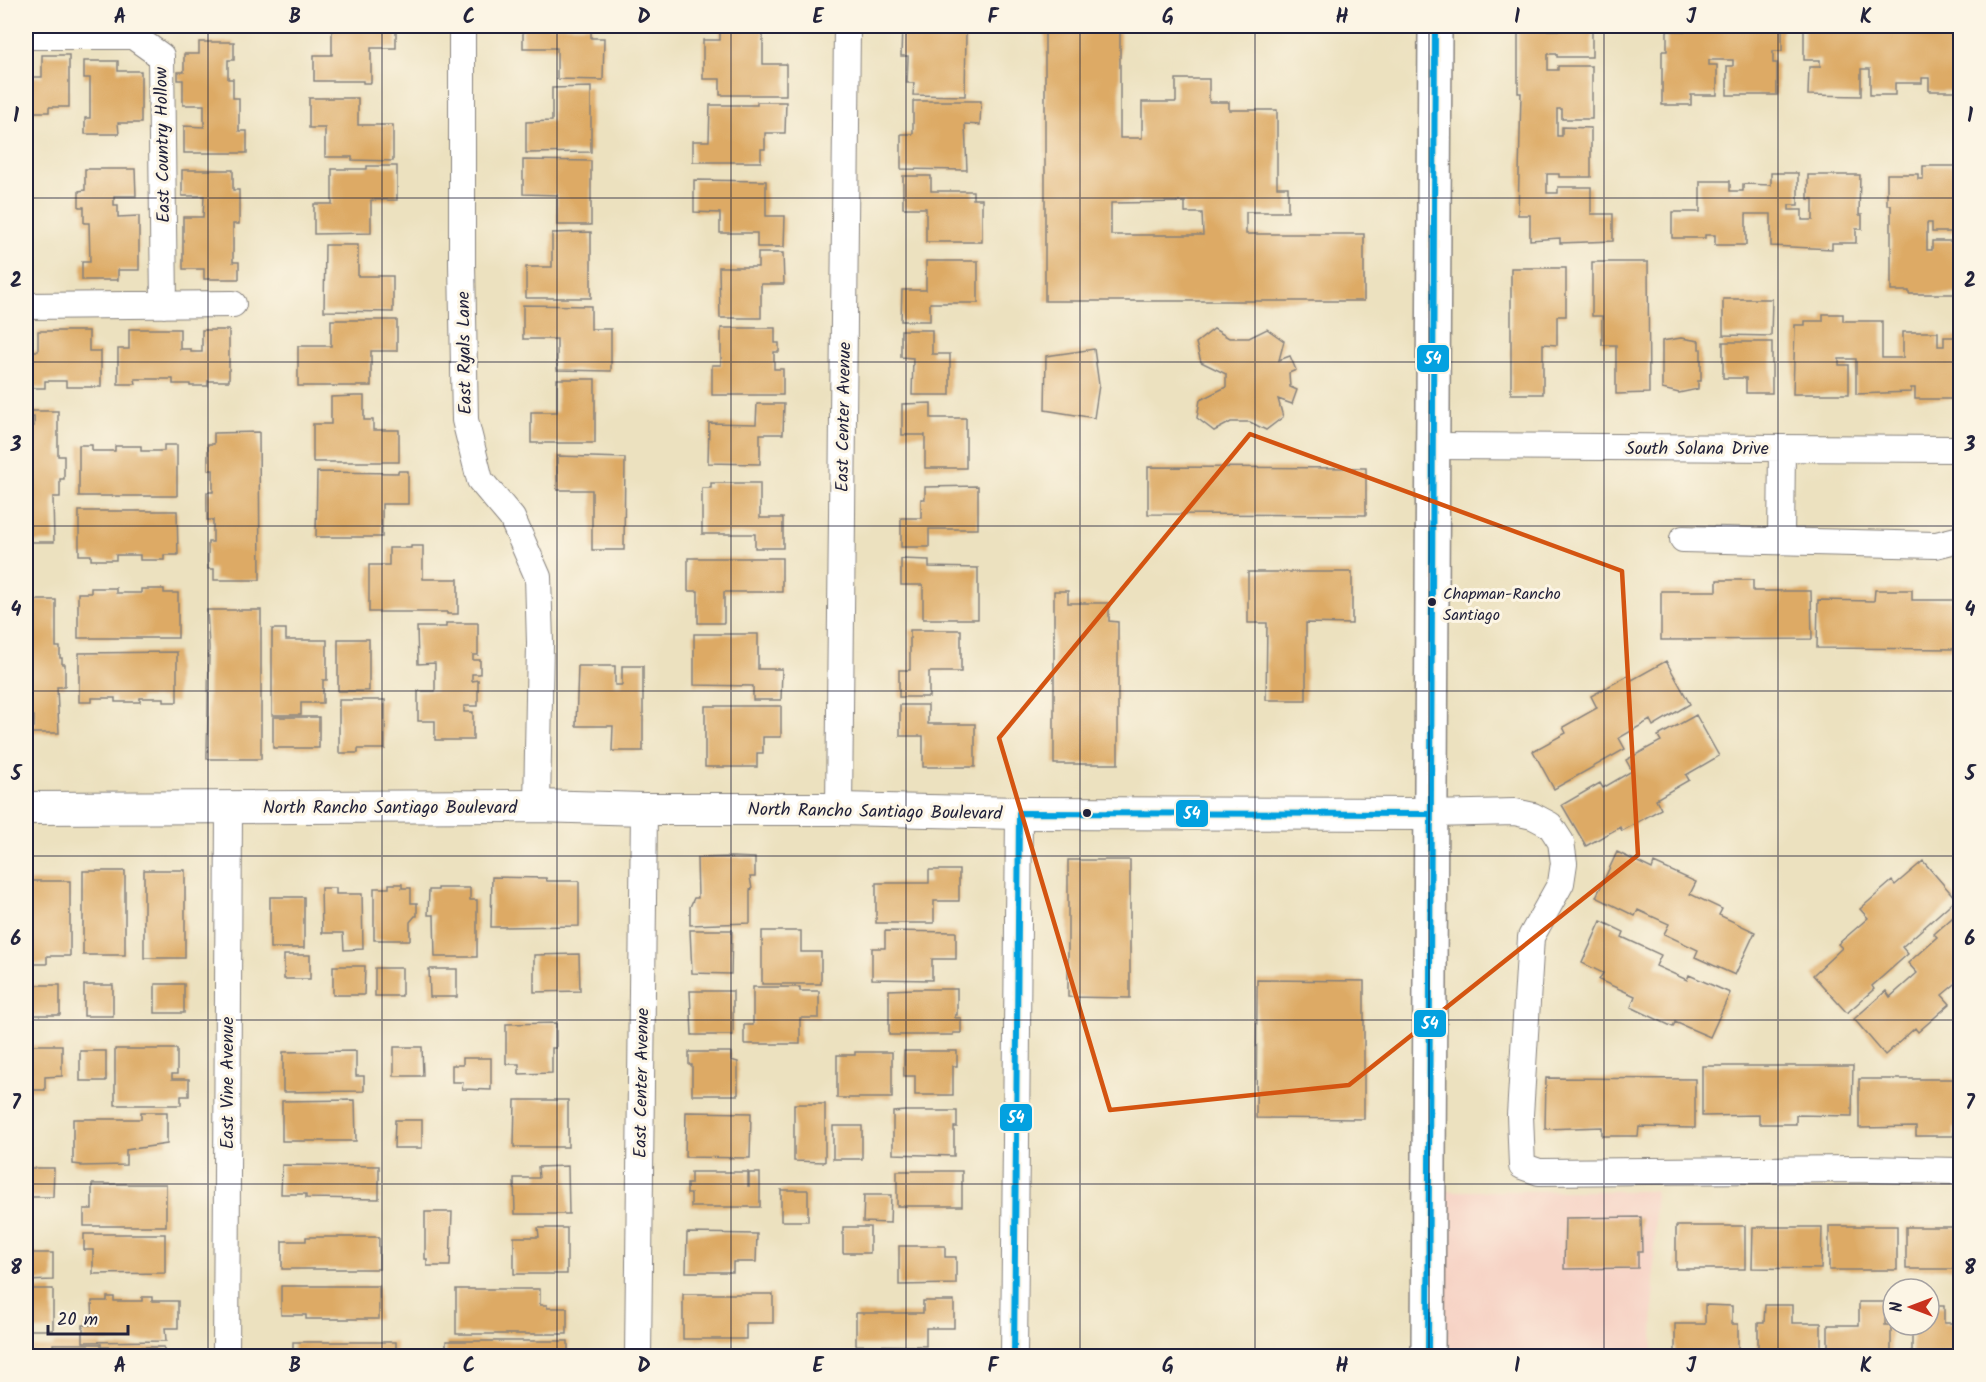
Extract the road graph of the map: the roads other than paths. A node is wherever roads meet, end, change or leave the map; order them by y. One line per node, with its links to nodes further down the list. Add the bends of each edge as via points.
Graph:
1 (462, 26): 14 (street, East Ryals Lane, via 465,420 480,480 512,518 538,577)
2 (847, 26): 18 (street, East Center Avenue)
3 (1435, 26): 8 (main road)
4 (26, 36): 6 (street, East Country Hollow, via 134,36 161,56)
5 (233, 304): 6 (street)
6 (164, 305): 7 (street)
7 (26, 306)
8 (1433, 446): 9 (street, South Solana Drive); 20 (main road)
9 (1782, 448): 10 (street, South Solana Drive); 13 (street)
10 (1960, 449)
11 (1683, 539): 13 (street)
12 (1960, 539): 13 (street, via 1936,545)
13 (1781, 541)
14 (537, 806): 16 (street, North Rancho Santiago Boulevard); 17 (street, North Rancho Santiago Boulevard)
15 (26, 808): 16 (street, North Rancho Santiago Boulevard)
16 (229, 809): 22 (street, East Vine Avenue)
17 (644, 809): 18 (street, North Rancho Santiago Boulevard); 23 (street, East Center Avenue)
18 (839, 809): 19 (street, North Rancho Santiago Boulevard)
19 (1019, 813): 20 (street, North Rancho Santiago Boulevard); 24 (street)
20 (1431, 814): 21 (street, North Rancho Santiago Boulevard, via 1515,812 1550,825 1561,842 1561,883 1531,937 1520,1115 1522,1166 1539,1172); 25 (main road)
21 (1960, 1171)
22 (226, 1356)
23 (638, 1356)
24 (1014, 1356)
25 (1428, 1356)

